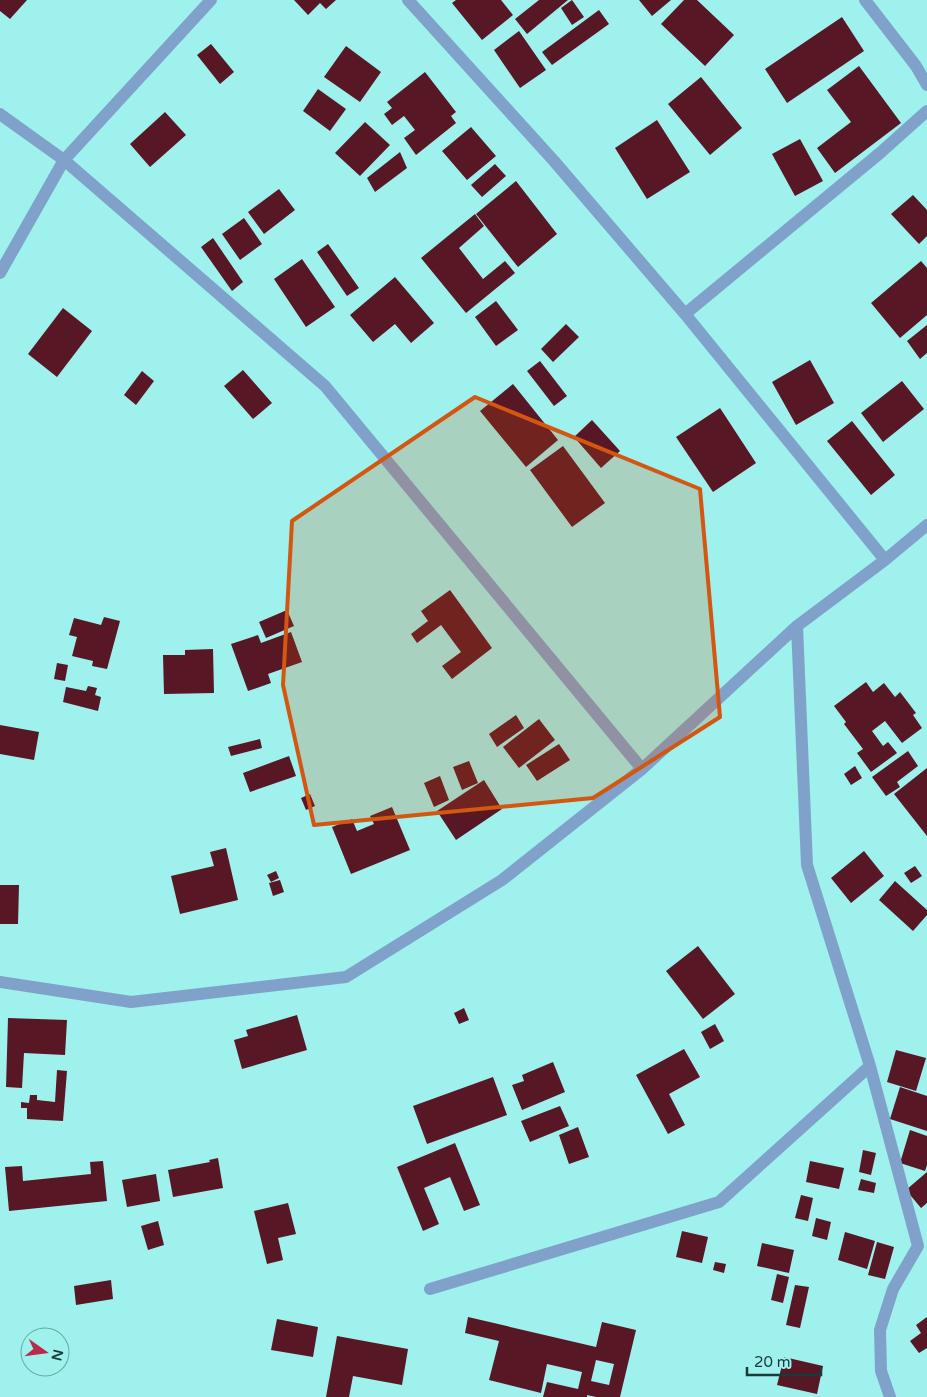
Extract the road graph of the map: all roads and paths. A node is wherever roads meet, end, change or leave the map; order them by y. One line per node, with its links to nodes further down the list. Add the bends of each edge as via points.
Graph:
1 (210, 0): 7 (street)
2 (408, 0): 9 (street, via 554,161)
3 (866, 0): 4 (street)
4 (927, 85)
5 (927, 111): 9 (street)
6 (0, 114): 7 (street)
7 (64, 160): 8 (street); 13 (street, via 325,386)
8 (0, 273)
9 (685, 314): 11 (street)
10 (927, 525): 11 (street)
11 (885, 560): 12 (street)
12 (797, 626): 13 (street); 15 (street, via 807,865)
13 (642, 769): 14 (street, via 502,880 346,977 132,1002)
14 (0, 982)
15 (870, 1066): 16 (street, via 719,1202); 17 (street, via 918,1246 893,1289 880,1330 882,1371)
16 (430, 1289)
17 (890, 1397)

